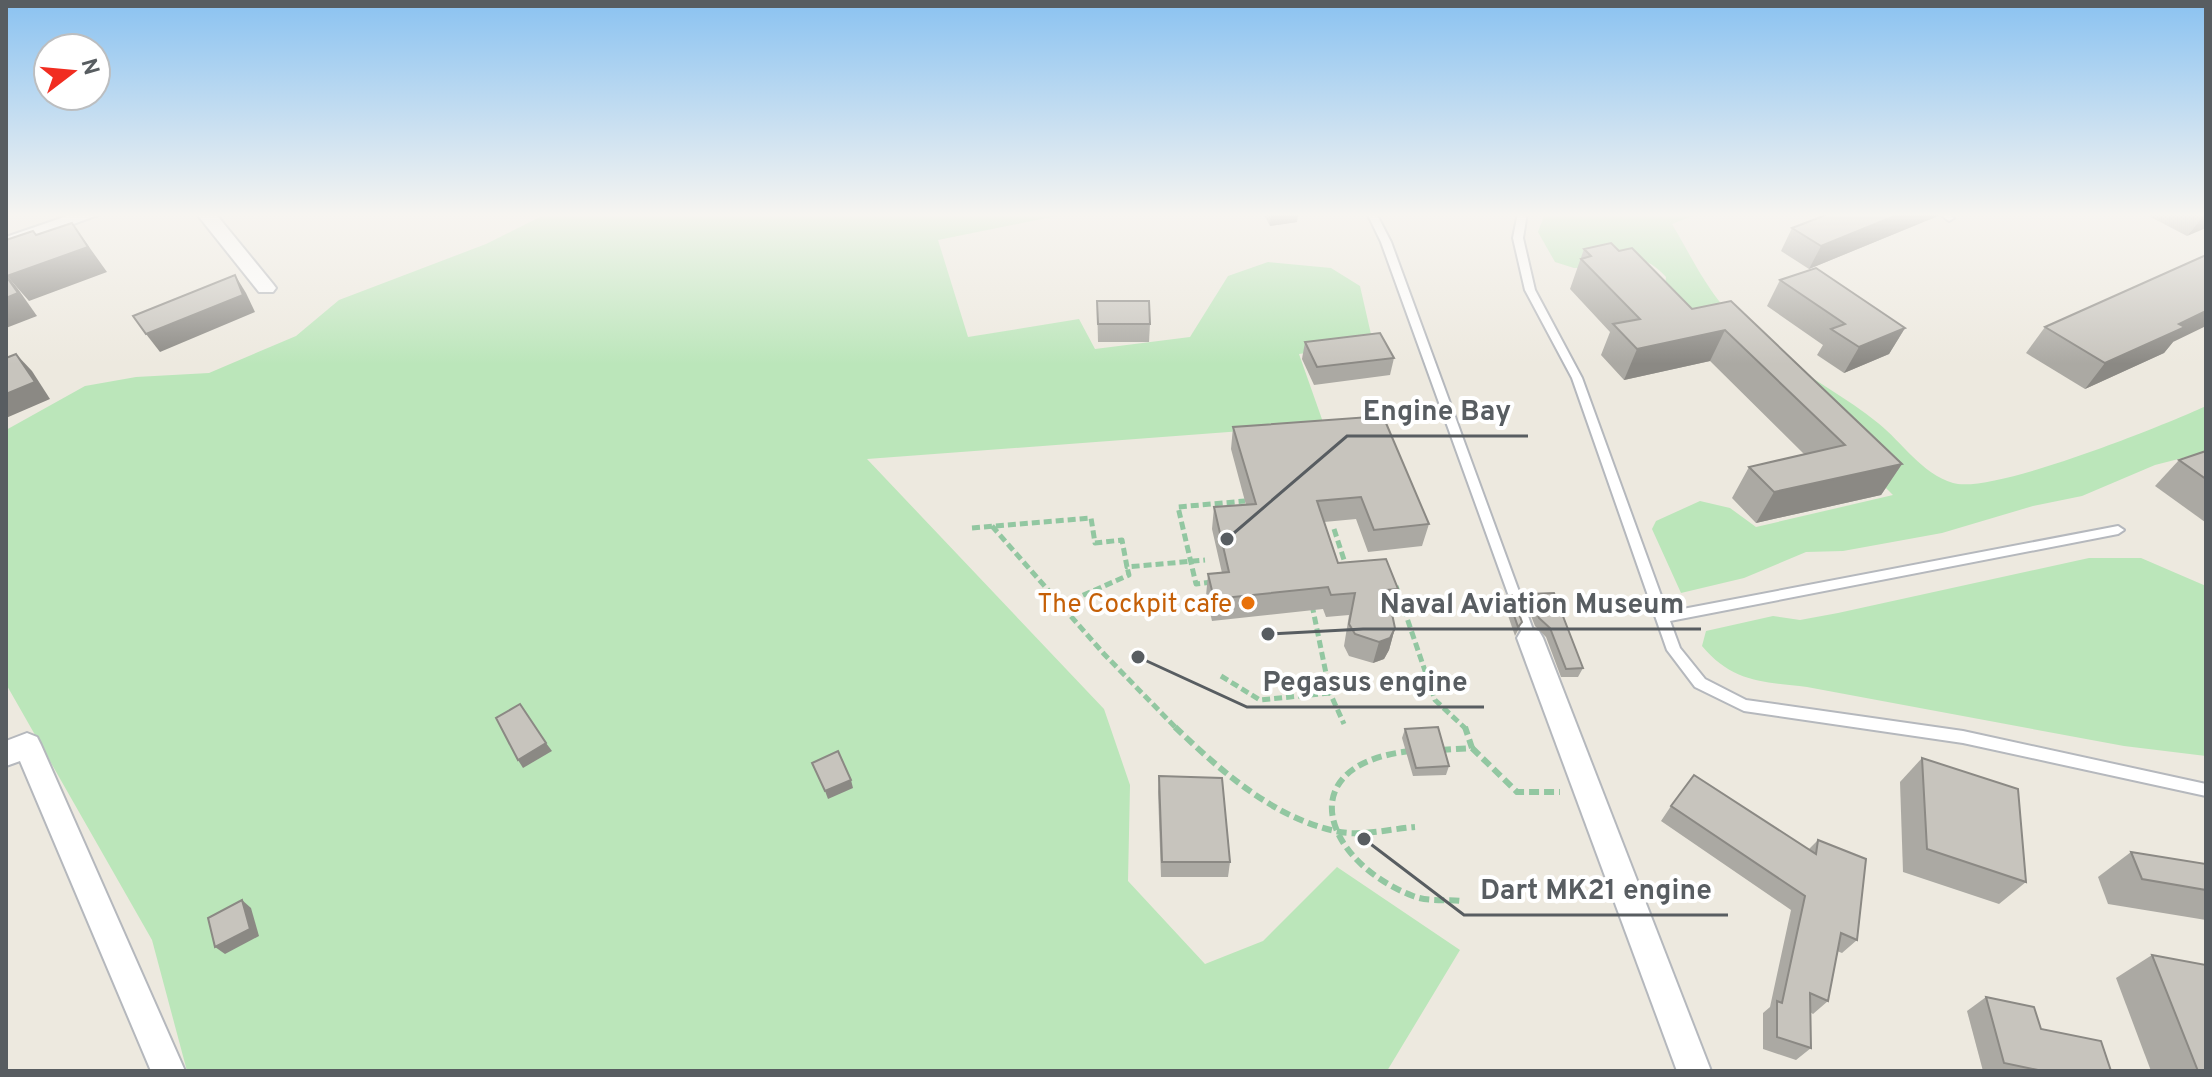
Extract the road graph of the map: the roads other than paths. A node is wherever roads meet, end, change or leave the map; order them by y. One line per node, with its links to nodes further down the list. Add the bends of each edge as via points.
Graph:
1 (246, 263): 4 (street)
2 (1394, 263): 7 (lane)
3 (1524, 263): 6 (lane, via 1530,290 1577,378)
4 (266, 288)
5 (2118, 530): 6 (lane)
6 (1661, 618): 9 (lane, via 1692,675 1722,697 1744,705 1963,737)
7 (1530, 638): 11 (street)
8 (6, 754): 10 (street, via 27,745)
9 (2206, 790)
10 (168, 1071)
11 (1694, 1071)

